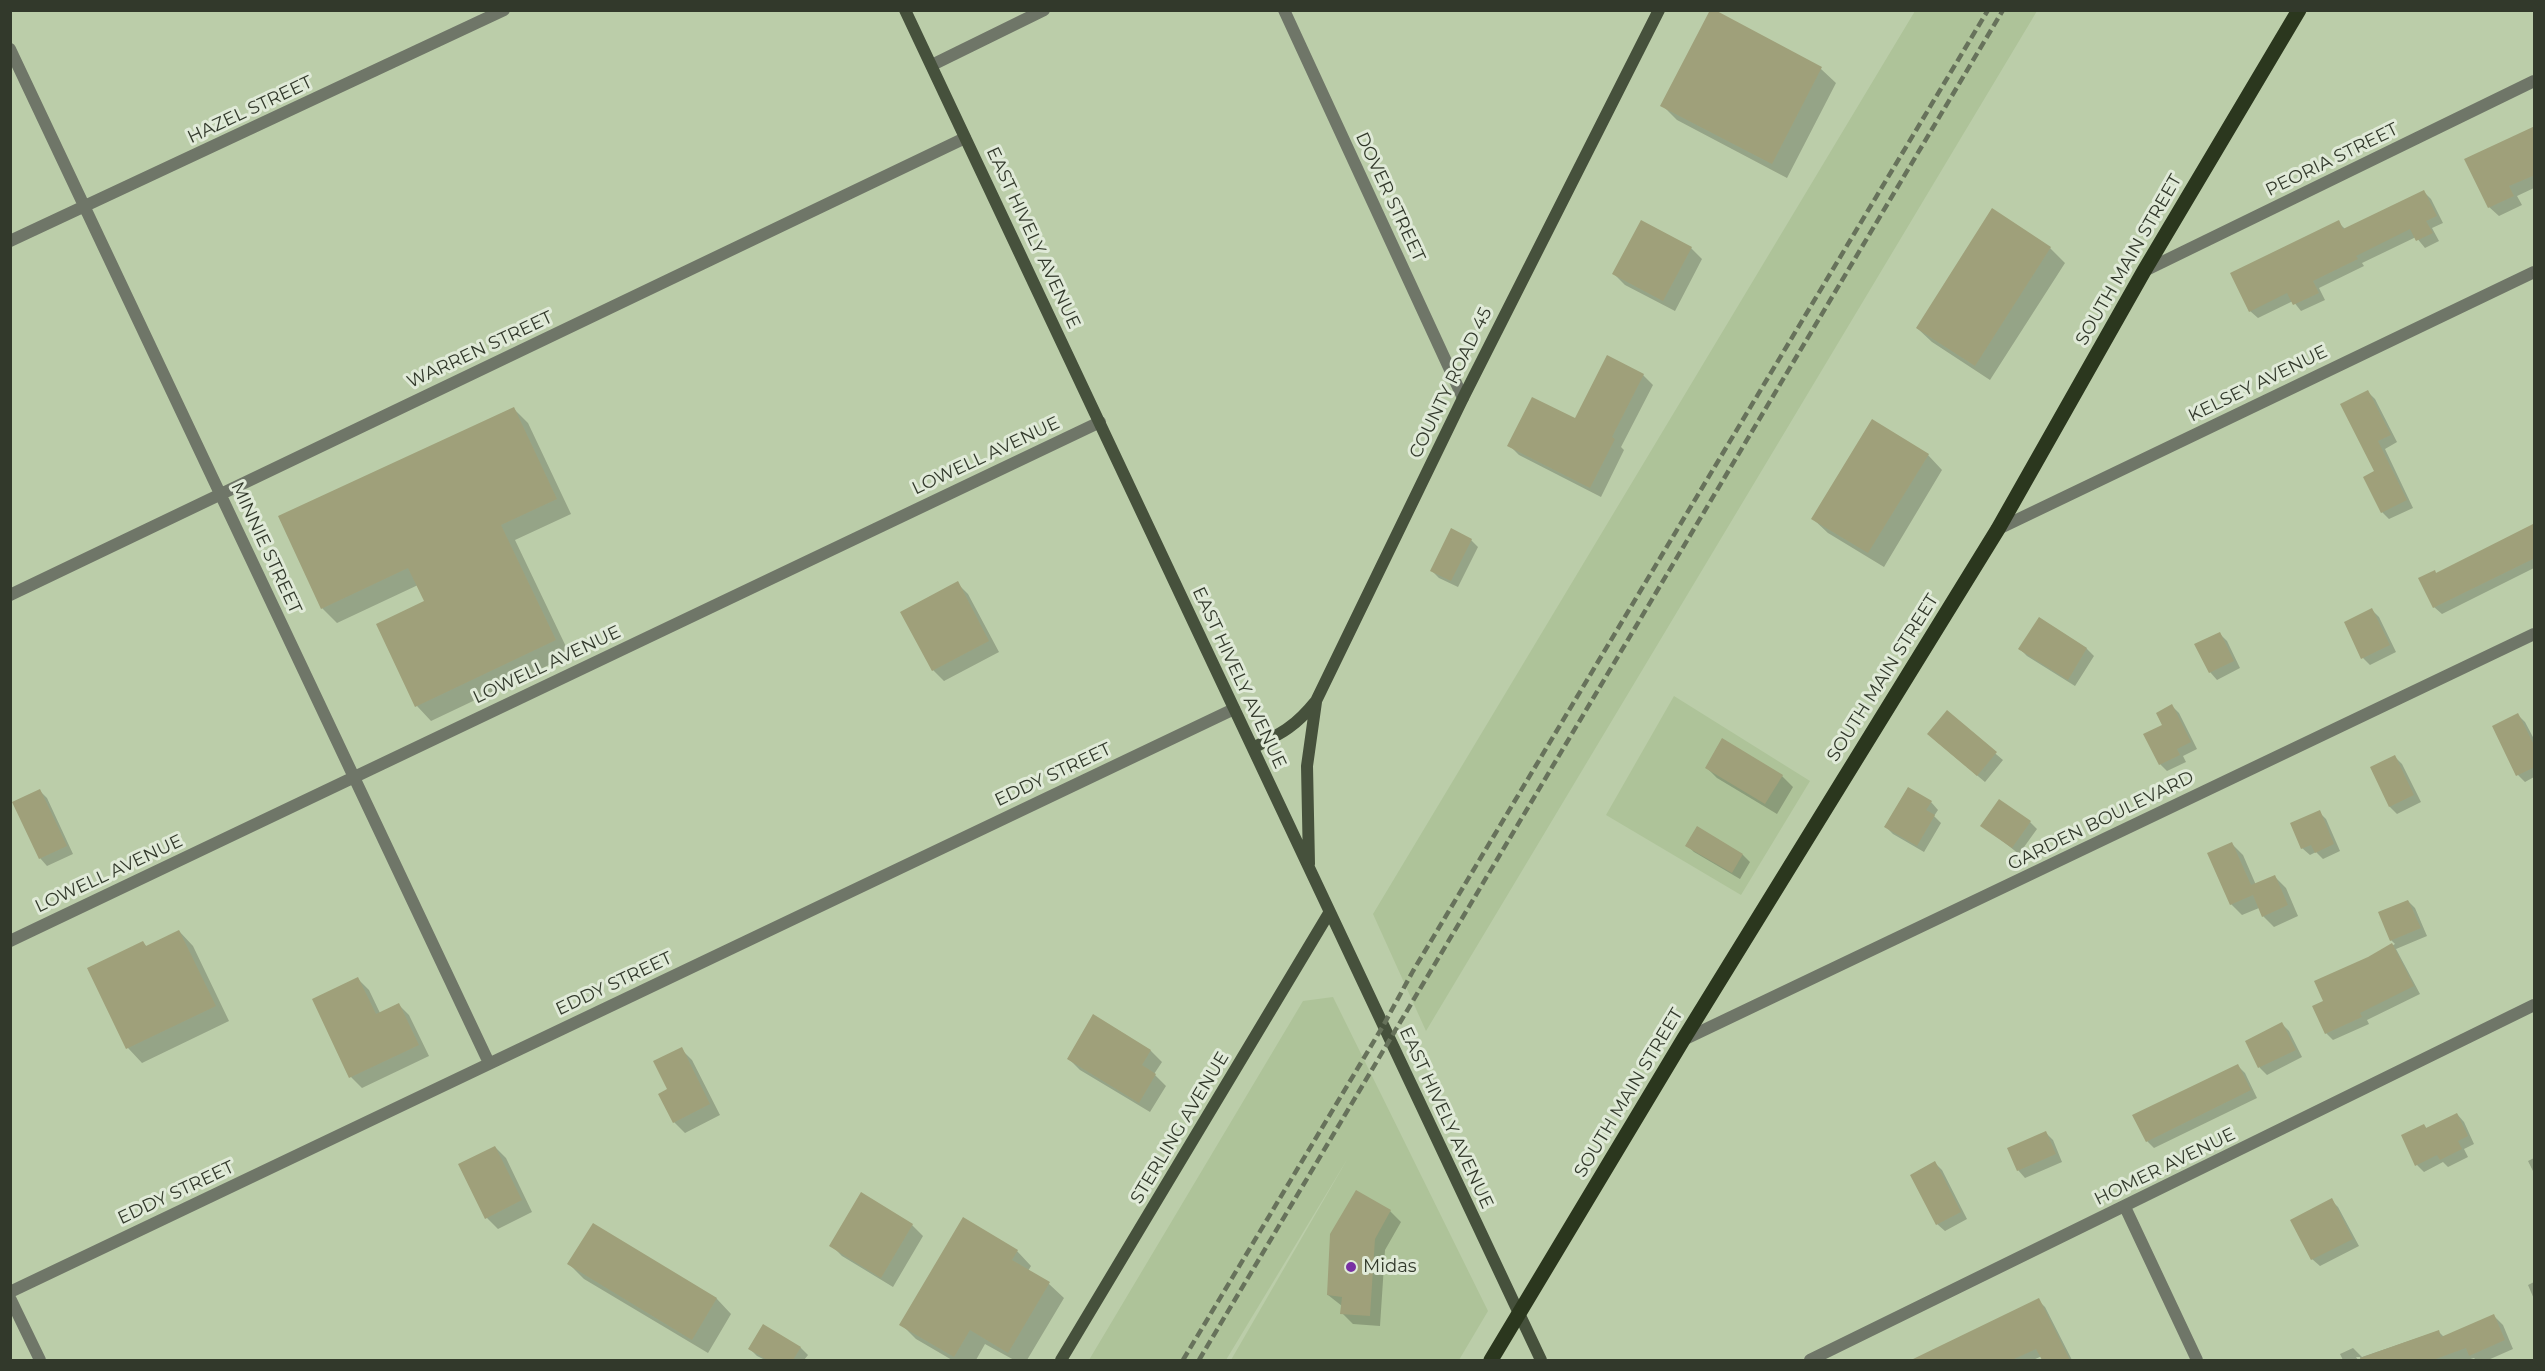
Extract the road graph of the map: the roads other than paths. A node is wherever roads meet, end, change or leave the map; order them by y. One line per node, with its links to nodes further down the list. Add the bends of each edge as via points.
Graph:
1 (504, 10): 11 (street, HAZEL STREET)
2 (905, 10): 8 (street, EAST HIVELY AVENUE)
3 (1044, 10): 8 (street)
4 (1284, 10): 15 (street, DOVER STREET)
5 (2299, 10): 13 (main road, SOUTH MAIN STREET)
6 (1657, 12): 15 (street, COUNTY ROAD 45)
7 (10, 49): 11 (street, MINNIE STREET)
8 (932, 65): 10 (street, EAST HIVELY AVENUE)
9 (2535, 81): 13 (street, PEORIA STREET)
10 (965, 138): 16 (street, EAST HIVELY AVENUE); 17 (street, WARREN STREET)
11 (85, 207): 12 (street, HAZEL STREET); 17 (street, MINNIE STREET)
12 (10, 241)
13 (2144, 271): 18 (main road, SOUTH MAIN STREET)
14 (2535, 272): 18 (street, KELSEY AVENUE)
15 (1463, 398): 21 (street, COUNTY ROAD 45)
16 (1100, 422): 22 (street, EAST HIVELY AVENUE); 24 (street, LOWELL AVENUE)
17 (220, 494): 19 (street, WARREN STREET); 24 (street, MINNIE STREET)
18 (1998, 529): 29 (main road, SOUTH MAIN STREET)
19 (10, 595)
20 (2535, 634): 29 (street, GARDEN BOULEVARD)
21 (1316, 701): 23 (street, COUNTY ROAD 45, via 1299,722); 25 (street, via 1307,766)
22 (1234, 709): 23 (street, EAST HIVELY AVENUE); 30 (street, EDDY STREET)
23 (1253, 748): 25 (street, EAST HIVELY AVENUE)
24 (354, 777): 27 (street, LOWELL AVENUE); 30 (street, MINNIE STREET)
25 (1310, 872): 26 (street, EAST HIVELY AVENUE)
26 (1329, 913): 34 (street, EAST HIVELY AVENUE); 36 (street, STERLING AVENUE)
27 (10, 941)
28 (2535, 1005): 31 (street, HOMER AVENUE)
29 (1683, 1040): 34 (main road, SOUTH MAIN STREET)
30 (489, 1064): 32 (street, EDDY STREET)
31 (2125, 1207): 39 (street, HOMER AVENUE); 40 (street)
32 (10, 1292)
33 (10, 1298): 35 (street)
34 (1519, 1313): 37 (main road, SOUTH MAIN STREET); 38 (street, EAST HIVELY AVENUE)
35 (40, 1360)
36 (1061, 1360)
37 (1491, 1360)
38 (1541, 1360)
39 (1810, 1360)
40 (2197, 1360)

